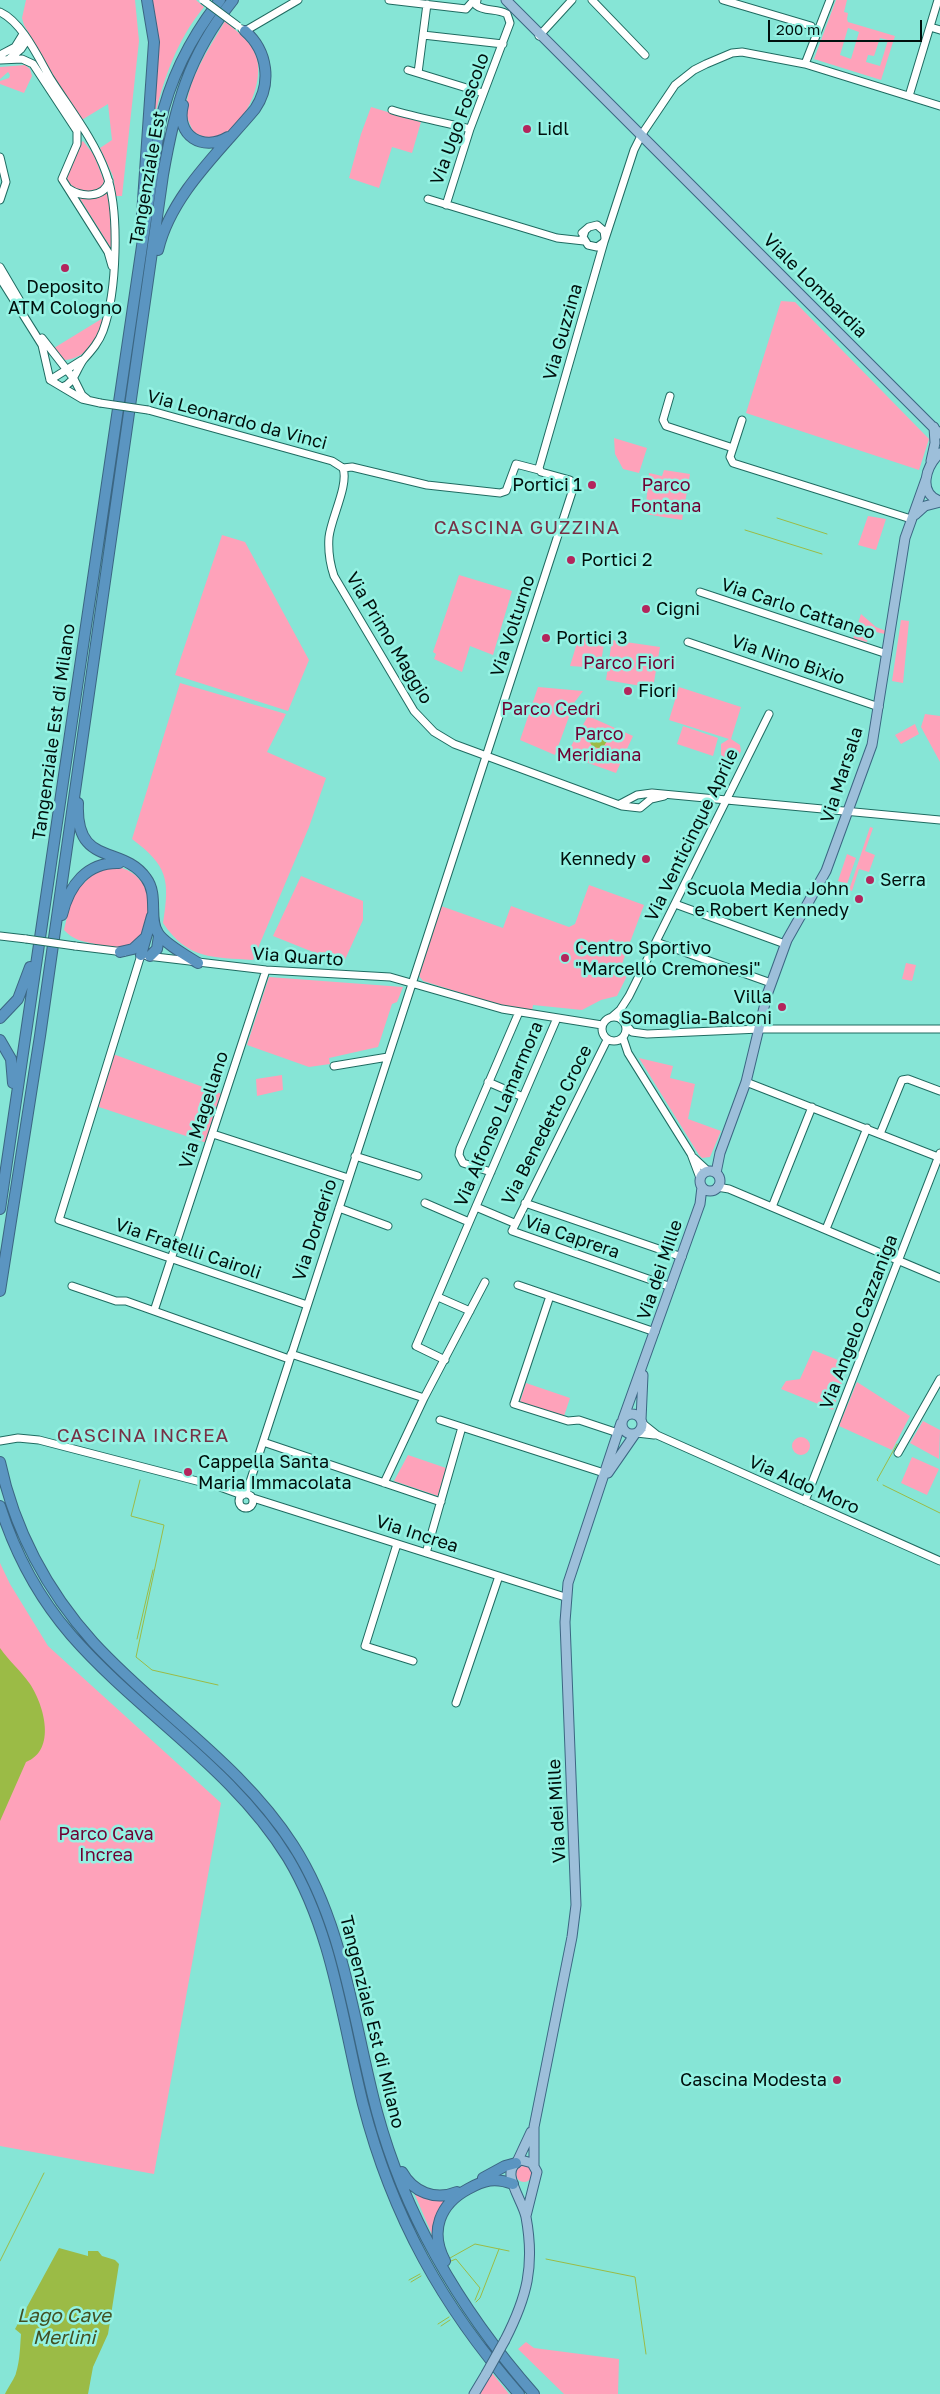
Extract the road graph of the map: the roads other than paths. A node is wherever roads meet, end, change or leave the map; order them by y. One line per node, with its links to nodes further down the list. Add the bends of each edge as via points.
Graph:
1 (147, 0): 56 (highway, via 154,42 142,196)
2 (203, 0): 20 (street, bridge)
3 (220, 0): 56 (highway, Tangenziale Est, via 198,29 183,58 163,114)
4 (233, 0): 18 (highway, Tangenziale Est)
5 (298, 0): 20 (street)
6 (389, 0): 15 (street)
7 (475, 0): 15 (street, via 466,9); 25 (street, Via Ugo Foscolo, via 479,8 501,11 508,16 509,27)
8 (502, 0): 22 (main road)
9 (506, 0): 22 (main road)
10 (572, 0): 22 (street)
11 (592, 0): 27 (street)
12 (723, 0): 17 (street)
13 (830, 0): 30 (street)
14 (938, 0): 19 (street)
15 (427, 4): 23 (street)
16 (0, 12): 24 (street, via 13,21)
17 (811, 26)
18 (213, 27): 38 (highway, via 182,106 181,120 187,134 202,143 214,144); 63 (highway, Tangenziale Est, via 182,88 173,119)
19 (930, 27): 21 (street); 34 (street)
20 (241, 29): 38 (highway, via 255,43 263,58 265,82 258,104)
21 (940, 30)
22 (538, 33): 39 (main road, Viale Lombardia)
23 (423, 35): 25 (street); 32 (street)
24 (25, 37): 26 (street); 29 (street, via 21,49); 42 (street, via 102,163)
25 (503, 44): 33 (street, Via Ugo Foscolo)
26 (0, 55)
27 (645, 56)
28 (0, 60): 29 (street)
29 (9, 60): 41 (street, via 25,59 35,65 78,133 77,144)
30 (804, 64): 34 (street, Via Guzzina); 39 (street, Via Guzzina, via 732,53 694,70 675,85)
31 (408, 70): 32 (street)
32 (418, 73): 33 (street)
33 (483, 93): 37 (street, Via Ugo Foscolo)
34 (908, 96): 35 (street, Via Guzzina)
35 (940, 106)
36 (392, 110): 37 (street)
37 (470, 129): 46 (street, Via Ugo Foscolo)
38 (234, 134): 63 (highway, via 188,187 169,217 158,249)
39 (642, 134): 48 (street, Via Guzzina); 70 (main road, Viale Lombardia)
40 (0, 157): 43 (street)
41 (62, 181): 42 (street, via 73,191 87,196 102,191); 58 (street, via 110,256)
42 (109, 181): 58 (street, via 114,226)
43 (6, 182): 45 (street); 47 (street)
44 (428, 199): 46 (street)
45 (0, 200)
46 (446, 205): 51 (street)
47 (0, 207)
48 (613, 218): 49 (street, via 606,226); 52 (street, Via Guzzina)
49 (600, 227): 50 (street, via 593,226); 52 (street, via 604,231)
50 (584, 231): 51 (street); 53 (street)
51 (562, 239): 53 (street)
52 (604, 240): 54 (street); 55 (street, Via Guzzina)
53 (584, 241): 54 (street)
54 (597, 247): 55 (street)
55 (600, 258): 75 (street, Via Guzzina)
56 (141, 259): 97 (highway, Tangenziale Est di Milano)
57 (0, 268): 61 (street)
58 (113, 274): 60 (street, via 103,332)
59 (0, 278): 65 (street, via 42,345)
60 (85, 358): 61 (street, via 67,363); 62 (street); 64 (street)
61 (58, 361): 62 (street)
62 (66, 370): 64 (street); 65 (street)
63 (134, 374): 84 (highway, Tangenziale Est di Milano)
64 (74, 379): 66 (street); 68 (street, via 82,395)
65 (50, 380): 66 (street, Via Leonardo da Vinci)
66 (62, 387): 68 (street, Via Leonardo da Vinci)
67 (670, 396): 71 (street, via 663,420 666,426)
68 (96, 403): 74 (street, Via Leonardo da Vinci, bridge, via 148,410 335,462)
69 (742, 420): 71 (street)
70 (937, 430): 73 (main road, Via Marsala)
71 (732, 448): 78 (street, via 730,460 736,465)
72 (940, 453): 73 (main road, Via Marsala)
73 (929, 467): 76 (main road, Via Marsala)
74 (343, 468): 75 (street, Via Leonardo da Vinci, via 352,467 427,485 500,493 506,492 516,464); 85 (street, Via Primo Maggio, via 344,481 329,538 337,584 420,718 442,738)
75 (539, 470): 85 (street, Via Volturno, via 570,480 573,489)
76 (926, 479): 77 (main road, via 928,492); 78 (main road, Via Marsala)
77 (940, 502): 78 (main road, via 925,506)
78 (911, 519): 81 (main road, Via Marsala, via 905,538)
79 (700, 592): 81 (street, Via Carlo Cattaneo)
80 (688, 642): 82 (street, Via Nino Bixio)
81 (887, 654): 82 (main road, Via Marsala)
82 (879, 707): 92 (main road, Via Marsala, via 872,744)
83 (769, 714): 88 (street, Via Venticinque Aprile)
84 (84, 721): 94 (highway, via 78,812 80,828 92,848); 118 (highway, Tangenziale Est di Milano)
85 (486, 755): 89 (street, Via Primo Maggio); 107 (street, Via Volturno)
86 (636, 796): 87 (street); 89 (street); 90 (street, via 644,798); 91 (street, via 631,802)
87 (664, 796): 88 (street); 90 (street)
88 (726, 800): 92 (street); 95 (street, Via Venticinque Aprile)
89 (617, 804): 91 (street, Via Primo Maggio)
90 (644, 804): 91 (street, via 640,808)
91 (635, 807)
92 (847, 810): 93 (street); 102 (main road, Via Marsala, via 826,871)
93 (940, 820)
94 (129, 864): 96 (highway, via 148,881); 118 (highway, via 107,863 93,867 79,878 69,894 62,915)
95 (675, 904): 101 (street, Via Venticinque Aprile); 102 (street)
96 (154, 908): 99 (highway, via 155,928); 100 (highway)
97 (42, 930): 112 (highway, via 23,989 12,1007); 133 (highway, Tangenziale Est di Milano)
98 (0, 936): 103 (street, Via Quarto, bridge)
99 (159, 936): 104 (highway, via 157,949); 105 (highway)
100 (146, 937): 103 (highway, via 133,949); 104 (highway)
101 (656, 942): 108 (street); 109 (street, Via Venticinque Aprile)
102 (785, 944): 108 (main road, Via Marsala)
103 (120, 952): 104 (street, Via Quarto)
104 (146, 955): 105 (street, Via Quarto); 151 (street, Via Fratelli Cairoli, via 59,1220)
105 (198, 963): 106 (street, Via Quarto)
106 (266, 970): 107 (street, Via Quarto, via 390,977); 131 (street, Via Magellano)
107 (412, 982): 110 (street, Via Quarto); 123 (street, Via Dorderio)
108 (771, 983): 116 (main road, Via Marsala)
109 (629, 996): 111 (street, Via Venticinque Aprile); 114 (street, Via Venticinque Aprile)
110 (519, 1012): 113 (street, Via Quarto); 125 (street)
111 (612, 1017): 114 (street); 115 (street)
112 (0, 1018)
113 (557, 1018): 115 (street, Via Quarto); 128 (street, Via Alfonso Lamarmora)
114 (624, 1023): 116 (street, via 633,1032 647,1034); 119 (street, via 626,1032)
115 (602, 1028): 121 (street)
116 (760, 1028): 117 (street); 126 (main road, Via dei Mille)
117 (940, 1029)
118 (40, 1036): 158 (highway, Tangenziale Est di Milano)
119 (623, 1038): 121 (street); 122 (street)
120 (0, 1040): 133 (highway, via 13,1068)
121 (609, 1040): 122 (street); 141 (street, Via Benedetto Croce)
122 (628, 1053): 139 (street)
123 (388, 1057): 124 (street); 135 (street, Via Dorderio)
124 (334, 1066)
125 (488, 1082): 128 (street); 136 (street, via 459,1155 463,1163)
126 (746, 1082): 129 (street); 139 (main road, Via dei Mille)
127 (940, 1091): 132 (street, via 902,1080)
128 (523, 1097): 136 (street, Via Alfonso Lamarmora)
129 (812, 1107): 130 (street); 143 (street)
130 (867, 1128): 132 (street); 149 (street)
131 (213, 1134): 138 (street); 151 (street, Via Magellano)
132 (880, 1134): 134 (street)
133 (8, 1151): 145 (highway, Tangenziale Est di Milano)
134 (939, 1155): 152 (street, Via Angelo Cazzaniga)
135 (355, 1156): 137 (street); 138 (street, Via Dorderio)
136 (491, 1172): 142 (street, Via Alfonso Lamarmora)
137 (418, 1176)
138 (348, 1178): 144 (street, Via Dorderio)
139 (710, 1180): 143 (street); 150 (main road, Via dei Mille)
140 (425, 1203): 146 (street, Via Alfonso Lamarmora)
141 (525, 1203): 147 (street, Via Benedetto Croce); 150 (street)
142 (476, 1207): 146 (street, Via Alfonso Lamarmora); 147 (street, Via Caprera)
143 (772, 1207): 149 (street)
144 (338, 1208): 148 (street); 161 (street, Via Dorderio)
145 (0, 1209)
146 (469, 1222): 160 (street, Via Alfonso Lamarmora)
147 (514, 1223): 157 (street, Via Caprera, via 514,1233)
148 (388, 1226)
149 (826, 1229): 152 (street)
150 (682, 1257): 157 (main road, Via dei Mille)
151 (170, 1259): 161 (street, Via Fratelli Cairoli); 162 (street, Via Magellano)
152 (899, 1260): 153 (street); 185 (street, Via Angelo Cazzaniga)
153 (940, 1278)
154 (485, 1282): 163 (street)
155 (518, 1285): 159 (street)
156 (72, 1286): 162 (street)
157 (671, 1287): 164 (main road, Via dei Mille)
158 (0, 1291)
159 (550, 1296): 164 (street); 174 (street, via 514,1404)
160 (438, 1297): 163 (street); 167 (street, Via Alfonso Lamarmora, via 416,1346)
161 (307, 1305): 166 (street, Via Dorderio)
162 (154, 1311): 166 (street)
163 (470, 1311): 167 (street)
164 (655, 1332): 165 (main road, Via dei Mille)
165 (648, 1350): 171 (main road, Via dei Mille); 172 (main road, Via dei Mille, via 642,1383)
166 (290, 1357): 169 (street); 178 (street, Via Dorderio)
167 (444, 1360): 169 (street)
168 (940, 1379): 179 (street)
169 (424, 1398): 182 (street)
170 (440, 1420): 173 (street)
171 (622, 1421): 172 (main road, via 630,1414 637,1415); 174 (main road, Via dei Mille); 175 (main road, via 625,1432)
172 (641, 1422): 175 (main road); 176 (street, Via Aldo Moro)
173 (462, 1427): 181 (street); 186 (street)
174 (618, 1433): 181 (main road, Via dei Mille)
175 (636, 1433): 176 (street, Via Aldo Moro); 183 (main road, Via dei Mille, via 611,1467)
176 (657, 1435): 185 (street, Via Aldo Moro)
177 (0, 1441): 184 (street, Via Increa, via 18,1438 39,1440 220,1486)
178 (263, 1442): 182 (street); 184 (street, Via Dorderio)
179 (898, 1453)
180 (0, 1462): 196 (highway, Tangenziale Est di Milano, via 10,1499 30,1547 64,1608 109,1659 254,1794 284,1831 308,1871 336,1937)
181 (604, 1473): 183 (main road, Via dei Mille)
182 (384, 1483): 186 (street)
183 (598, 1493): 192 (main road, Via dei Mille)
184 (247, 1497): 188 (street, Via Increa)
185 (805, 1501): 190 (street, Via Aldo Moro)
186 (441, 1502): 189 (street)
187 (0, 1506): 203 (highway, Tangenziale Est di Milano, via 25,1566 63,1625 99,1664 213,1768 252,1809 297,1874 325,1940 364,2107 395,2201 442,2292)
188 (397, 1544): 189 (street, Via Increa); 193 (street, via 365,1646)
189 (426, 1553): 191 (street, Via Increa)
190 (940, 1561)
191 (499, 1576): 192 (street, Via Increa); 194 (street)
192 (565, 1597): 195 (main road, Via dei Mille, via 576,1910)
193 (413, 1661)
194 (456, 1702)
195 (534, 2128): 197 (main road, Via dei Mille); 198 (main road, Via dei Mille)
196 (390, 2154): 197 (highway, via 411,2185 437,2196 455,2192 503,2166); 202 (highway, Tangenziale Est di Milano, via 413,2212)
197 (516, 2163): 198 (main road, via 526,2160); 200 (main road, via 510,2171)
198 (534, 2165): 199 (main road, via 537,2172)
199 (534, 2182): 200 (main road, via 524,2187); 201 (main road)
200 (514, 2184): 201 (main road); 202 (highway, via 486,2180 455,2197 443,2210 437,2241)
201 (526, 2216): 204 (main road, bridge, via 529,2262 520,2310)
202 (450, 2281): 207 (highway, Tangenziale Est di Milano, via 486,2336)
203 (499, 2372): 205 (highway); 206 (highway, Tangenziale Est di Milano)
204 (474, 2394)
205 (512, 2394)
206 (519, 2394)
207 (534, 2394)

